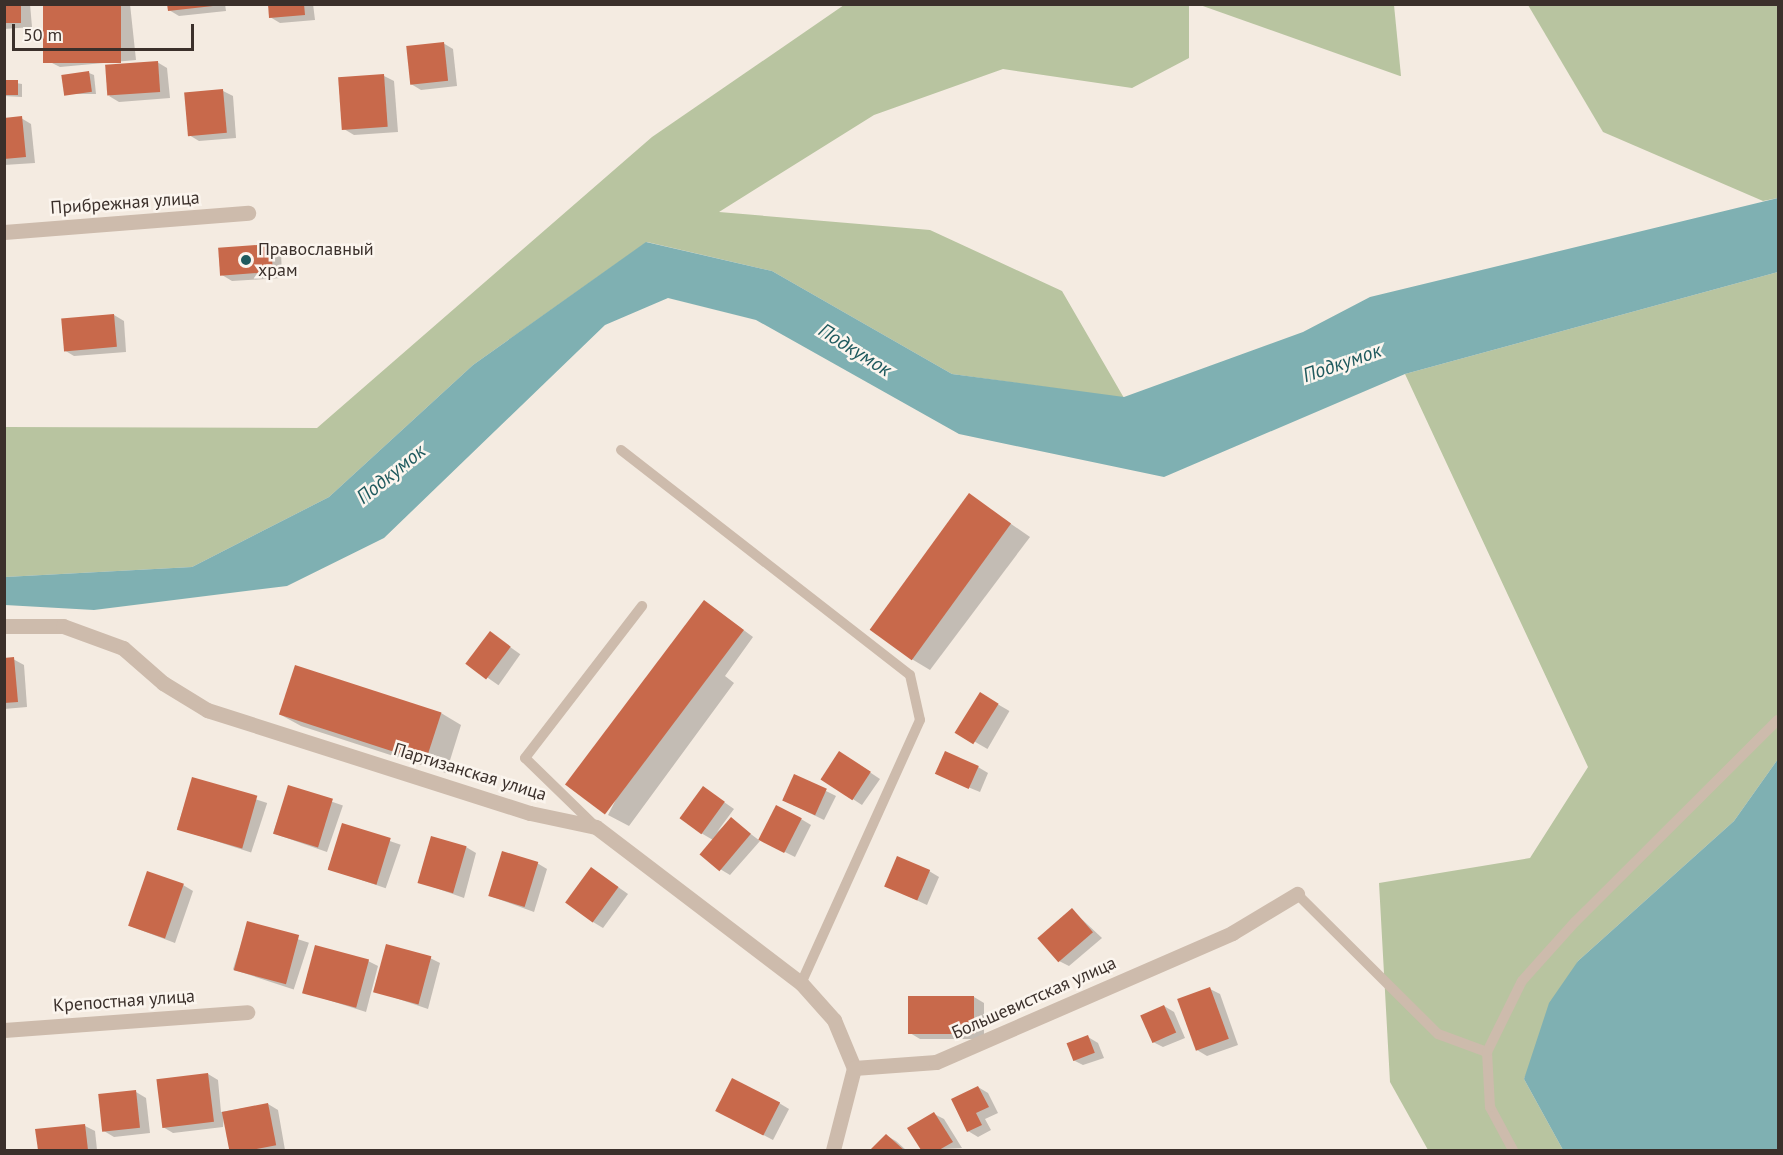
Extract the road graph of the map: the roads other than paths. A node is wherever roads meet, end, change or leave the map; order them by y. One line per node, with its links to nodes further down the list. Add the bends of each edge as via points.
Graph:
1 (248, 213): 2 (street, Прибрежная улица)
2 (4, 232)
3 (621, 450): 9 (lane, via 910,675 920,720)
4 (642, 606): 7 (lane, via 525,759)
5 (4, 626): 7 (street, Партизанская улица, via 63,626 123,648 163,683 207,710 530,813)
6 (1779, 720): 12 (lane, via 1575,922 1522,981)
7 (596, 827): 9 (street, Партизанская улица)
8 (1297, 894): 12 (lane, via 1438,1034); 13 (street, Большевистская улица, via 1232,933 936,1062)
9 (801, 983): 13 (street, Партизанская улица, via 834,1020)
10 (247, 1012): 11 (street, Крепостная улица)
11 (4, 1030)
12 (1487, 1052): 15 (lane, via 1490,1107)
13 (854, 1068): 14 (street)
14 (833, 1150)
15 (1513, 1150)

